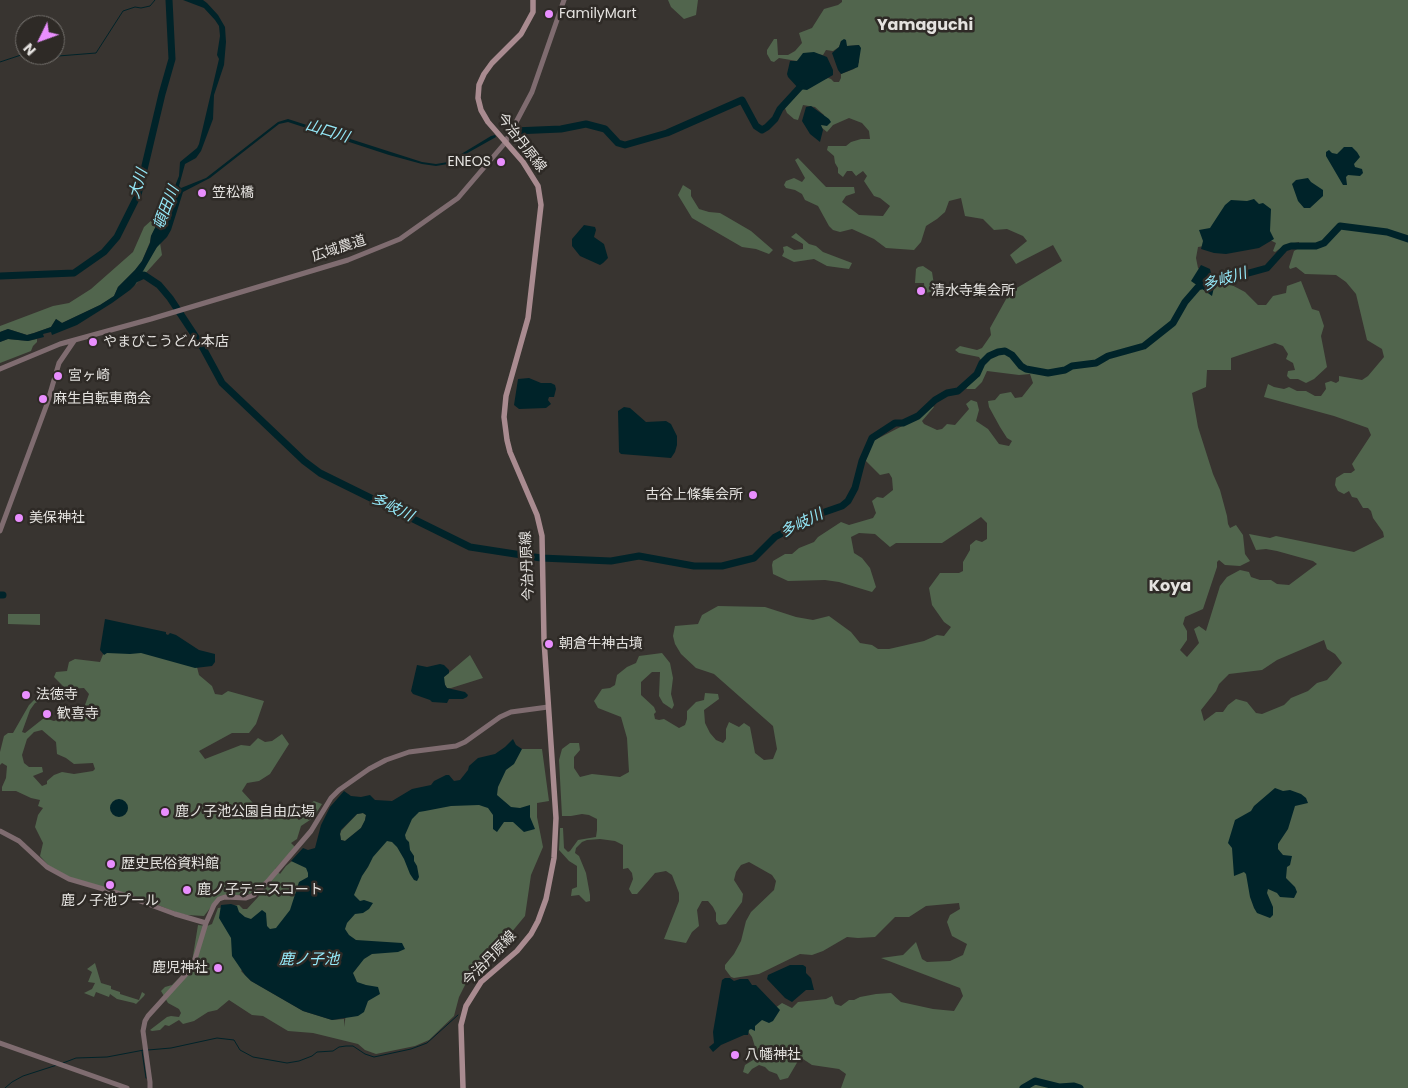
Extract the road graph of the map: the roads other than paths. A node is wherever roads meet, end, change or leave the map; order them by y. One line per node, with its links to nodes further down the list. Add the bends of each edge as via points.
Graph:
1 (533, 0): 3 (main road, 今治丹原線, via 533,12 521,34 492,63 479,85 481,110)
2 (564, 0): 3 (street, 広域農道, via 532,92)
3 (505, 142): 4 (street, 広域農道, via 458,198 400,239 348,260); 7 (main road, 今治丹原線, via 538,186 541,205 528,318 506,396 504,417 510,452 537,515 542,536)
4 (75, 340): 5 (street, 広域農道); 6 (street, via 59,362 47,404)
5 (0, 369)
6 (0, 531)
7 (548, 707): 9 (street, via 511,712 456,746 409,752 369,769 331,798 310,830 262,888 246,898 219,899); 13 (main road, 今治丹原線, via 556,818 551,879 542,912 531,934 517,951 481,982 466,1006 461,1025)
8 (0, 831): 9 (street, via 19,842 47,867 69,879)
9 (206, 923): 12 (street, via 195,959 187,973 145,1021 143,1031)
10 (0, 1043): 11 (street)
11 (126, 1088)
12 (150, 1088)
13 (463, 1088)

